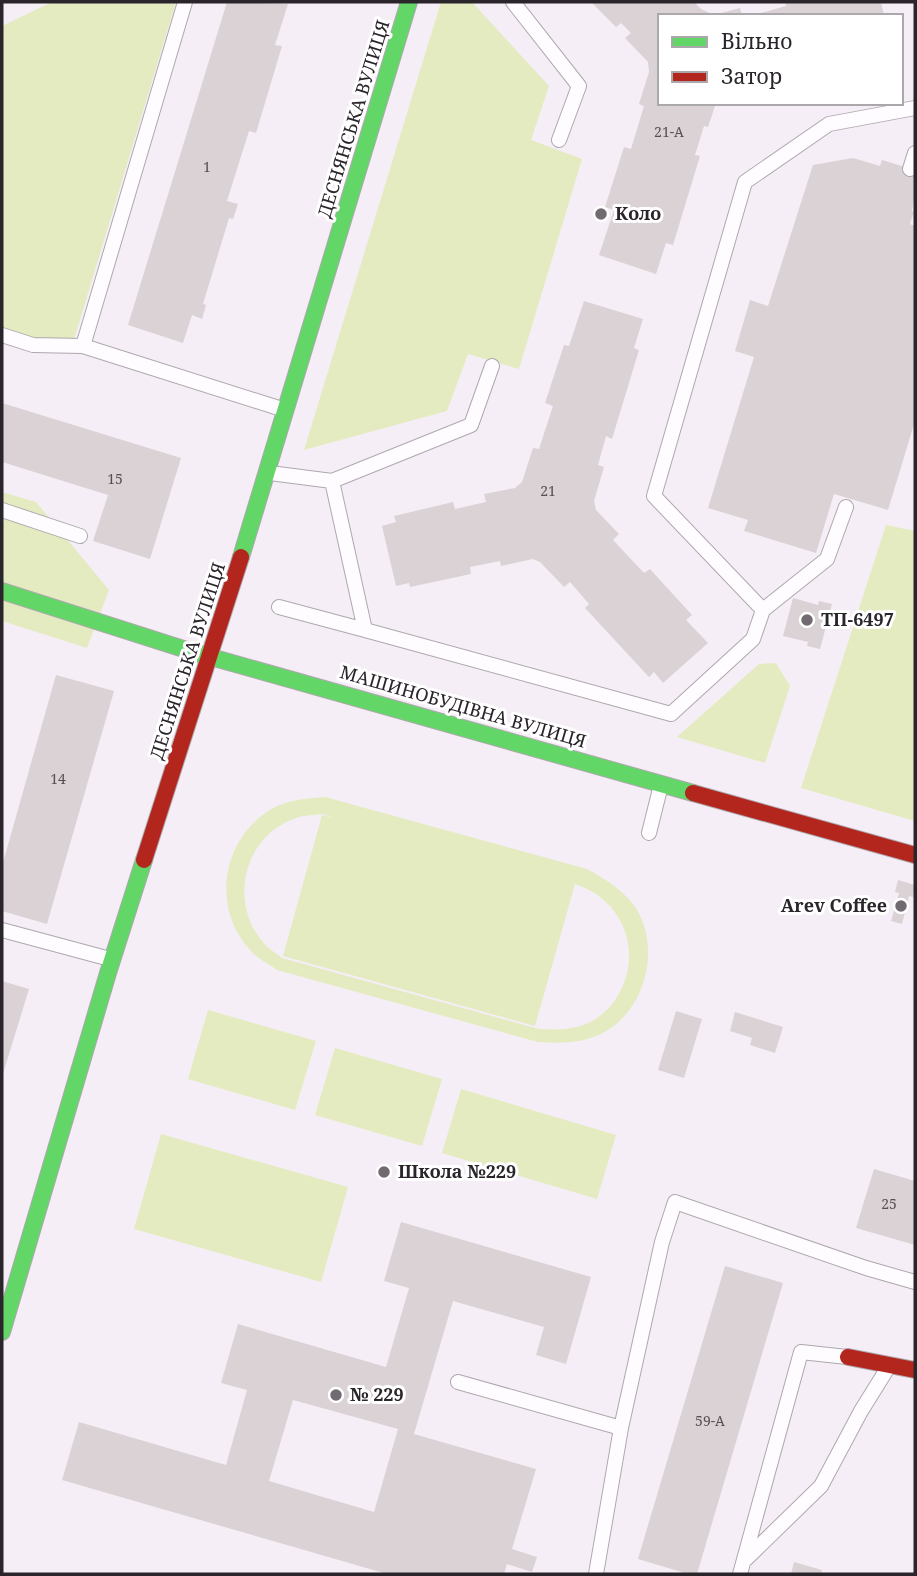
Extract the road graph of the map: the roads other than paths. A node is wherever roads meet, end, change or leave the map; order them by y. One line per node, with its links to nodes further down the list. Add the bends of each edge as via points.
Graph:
1 (185, 2): 9 (lane)
2 (409, 2): 11 (street, ДЕСНЯНСЬКА ВУЛИЦЯ)
3 (513, 2): 5 (lane, via 579,86)
4 (915, 108): 19 (lane, via 829,124 745,182 654,496)
5 (559, 140)
6 (915, 153): 7 (lane)
7 (910, 169)
8 (2, 335): 9 (lane, via 33,345)
9 (83, 346): 11 (lane)
10 (492, 366): 13 (lane, via 471,425)
11 (286, 410): 12 (street, ДЕСНЯНСЬКА ВУЛИЦЯ)
12 (268, 473): 13 (lane); 21 (street, ДЕСНЯНСЬКА ВУЛИЦЯ)
13 (332, 481): 20 (lane)
14 (846, 507): 19 (lane, via 827,559)
15 (2, 510): 16 (lane)
16 (80, 536)
17 (2, 591): 21 (street, МАШИНОБУДІВНА ВУЛИЦЯ)
18 (279, 607): 20 (lane)
19 (763, 610): 20 (lane, via 753,639 671,714)
20 (365, 630)
21 (209, 656): 22 (street, МАШИНОБУДІВНА ВУЛИЦЯ); 26 (street, ДЕСНЯНСЬКА ВУЛИЦЯ)
22 (662, 784): 23 (lane); 24 (street, МАШИНОБУДІВНА ВУЛИЦЯ)
23 (649, 833)
24 (915, 855)
25 (2, 930): 26 (lane)
26 (112, 960): 28 (street, ДЕСНЯНСЬКА ВУЛИЦЯ)
27 (915, 1282): 33 (lane, via 675,1202)
28 (2, 1332)
29 (848, 1357): 30 (street); 34 (lane, via 801,1352)
30 (889, 1365): 31 (street); 34 (lane, via 821,1486)
31 (915, 1370)
32 (458, 1382): 33 (lane)
33 (621, 1429): 35 (lane)
34 (746, 1559): 36 (lane)
35 (596, 1574)
36 (740, 1574)

